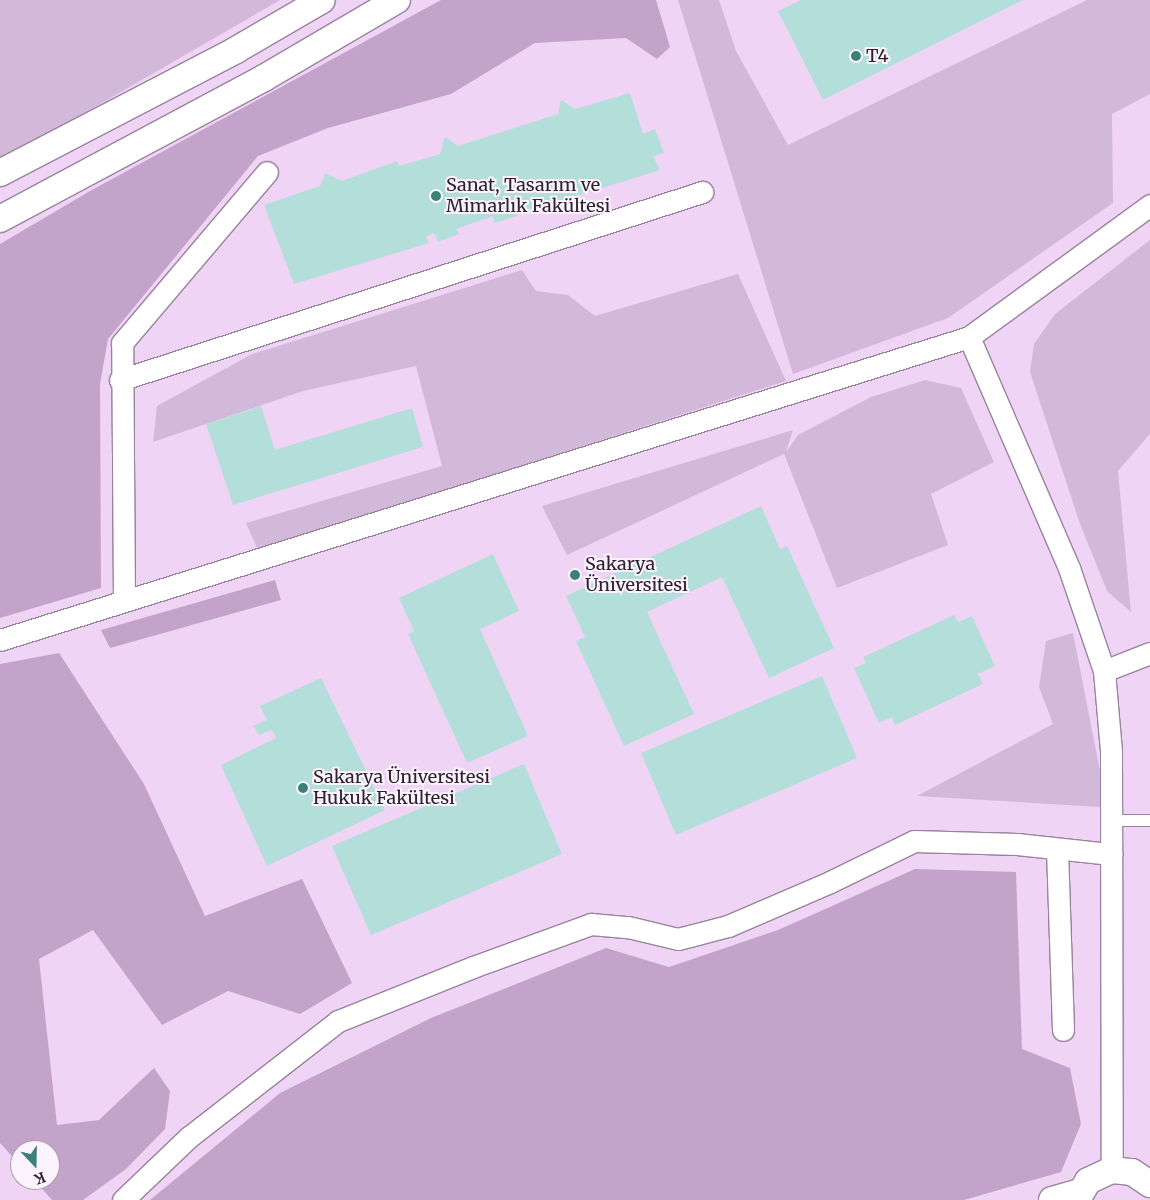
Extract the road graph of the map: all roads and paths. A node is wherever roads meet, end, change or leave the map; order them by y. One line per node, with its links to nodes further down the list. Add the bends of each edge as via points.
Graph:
1 (322, 0): 4 (street, via 236,50)
2 (397, 0): 7 (street, via 264,78)
3 (267, 172): 9 (street, via 122,343)
4 (0, 173)
5 (702, 192): 9 (street)
6 (1150, 206): 8 (street)
7 (0, 219)
8 (969, 337): 10 (street); 13 (street, via 1069,568)
9 (120, 380): 10 (street)
10 (124, 600): 11 (street)
11 (0, 640)
12 (1150, 653): 13 (street)
13 (1104, 671): 14 (street, via 1111,751)
14 (1111, 820): 15 (lane); 17 (street)
15 (1150, 820)
16 (1057, 849): 17 (street); 18 (street); 22 (street, via 914,841 728,926 678,939 628,927 591,924 473,967 338,1021 189,1137)
17 (1111, 854): 19 (street)
18 (1063, 1030)
19 (1112, 1170): 20 (street, via 1122,1169); 21 (street, via 1099,1173)
20 (1147, 1179)
21 (1079, 1196): 23 (street)
22 (124, 1200)
23 (1052, 1200)

